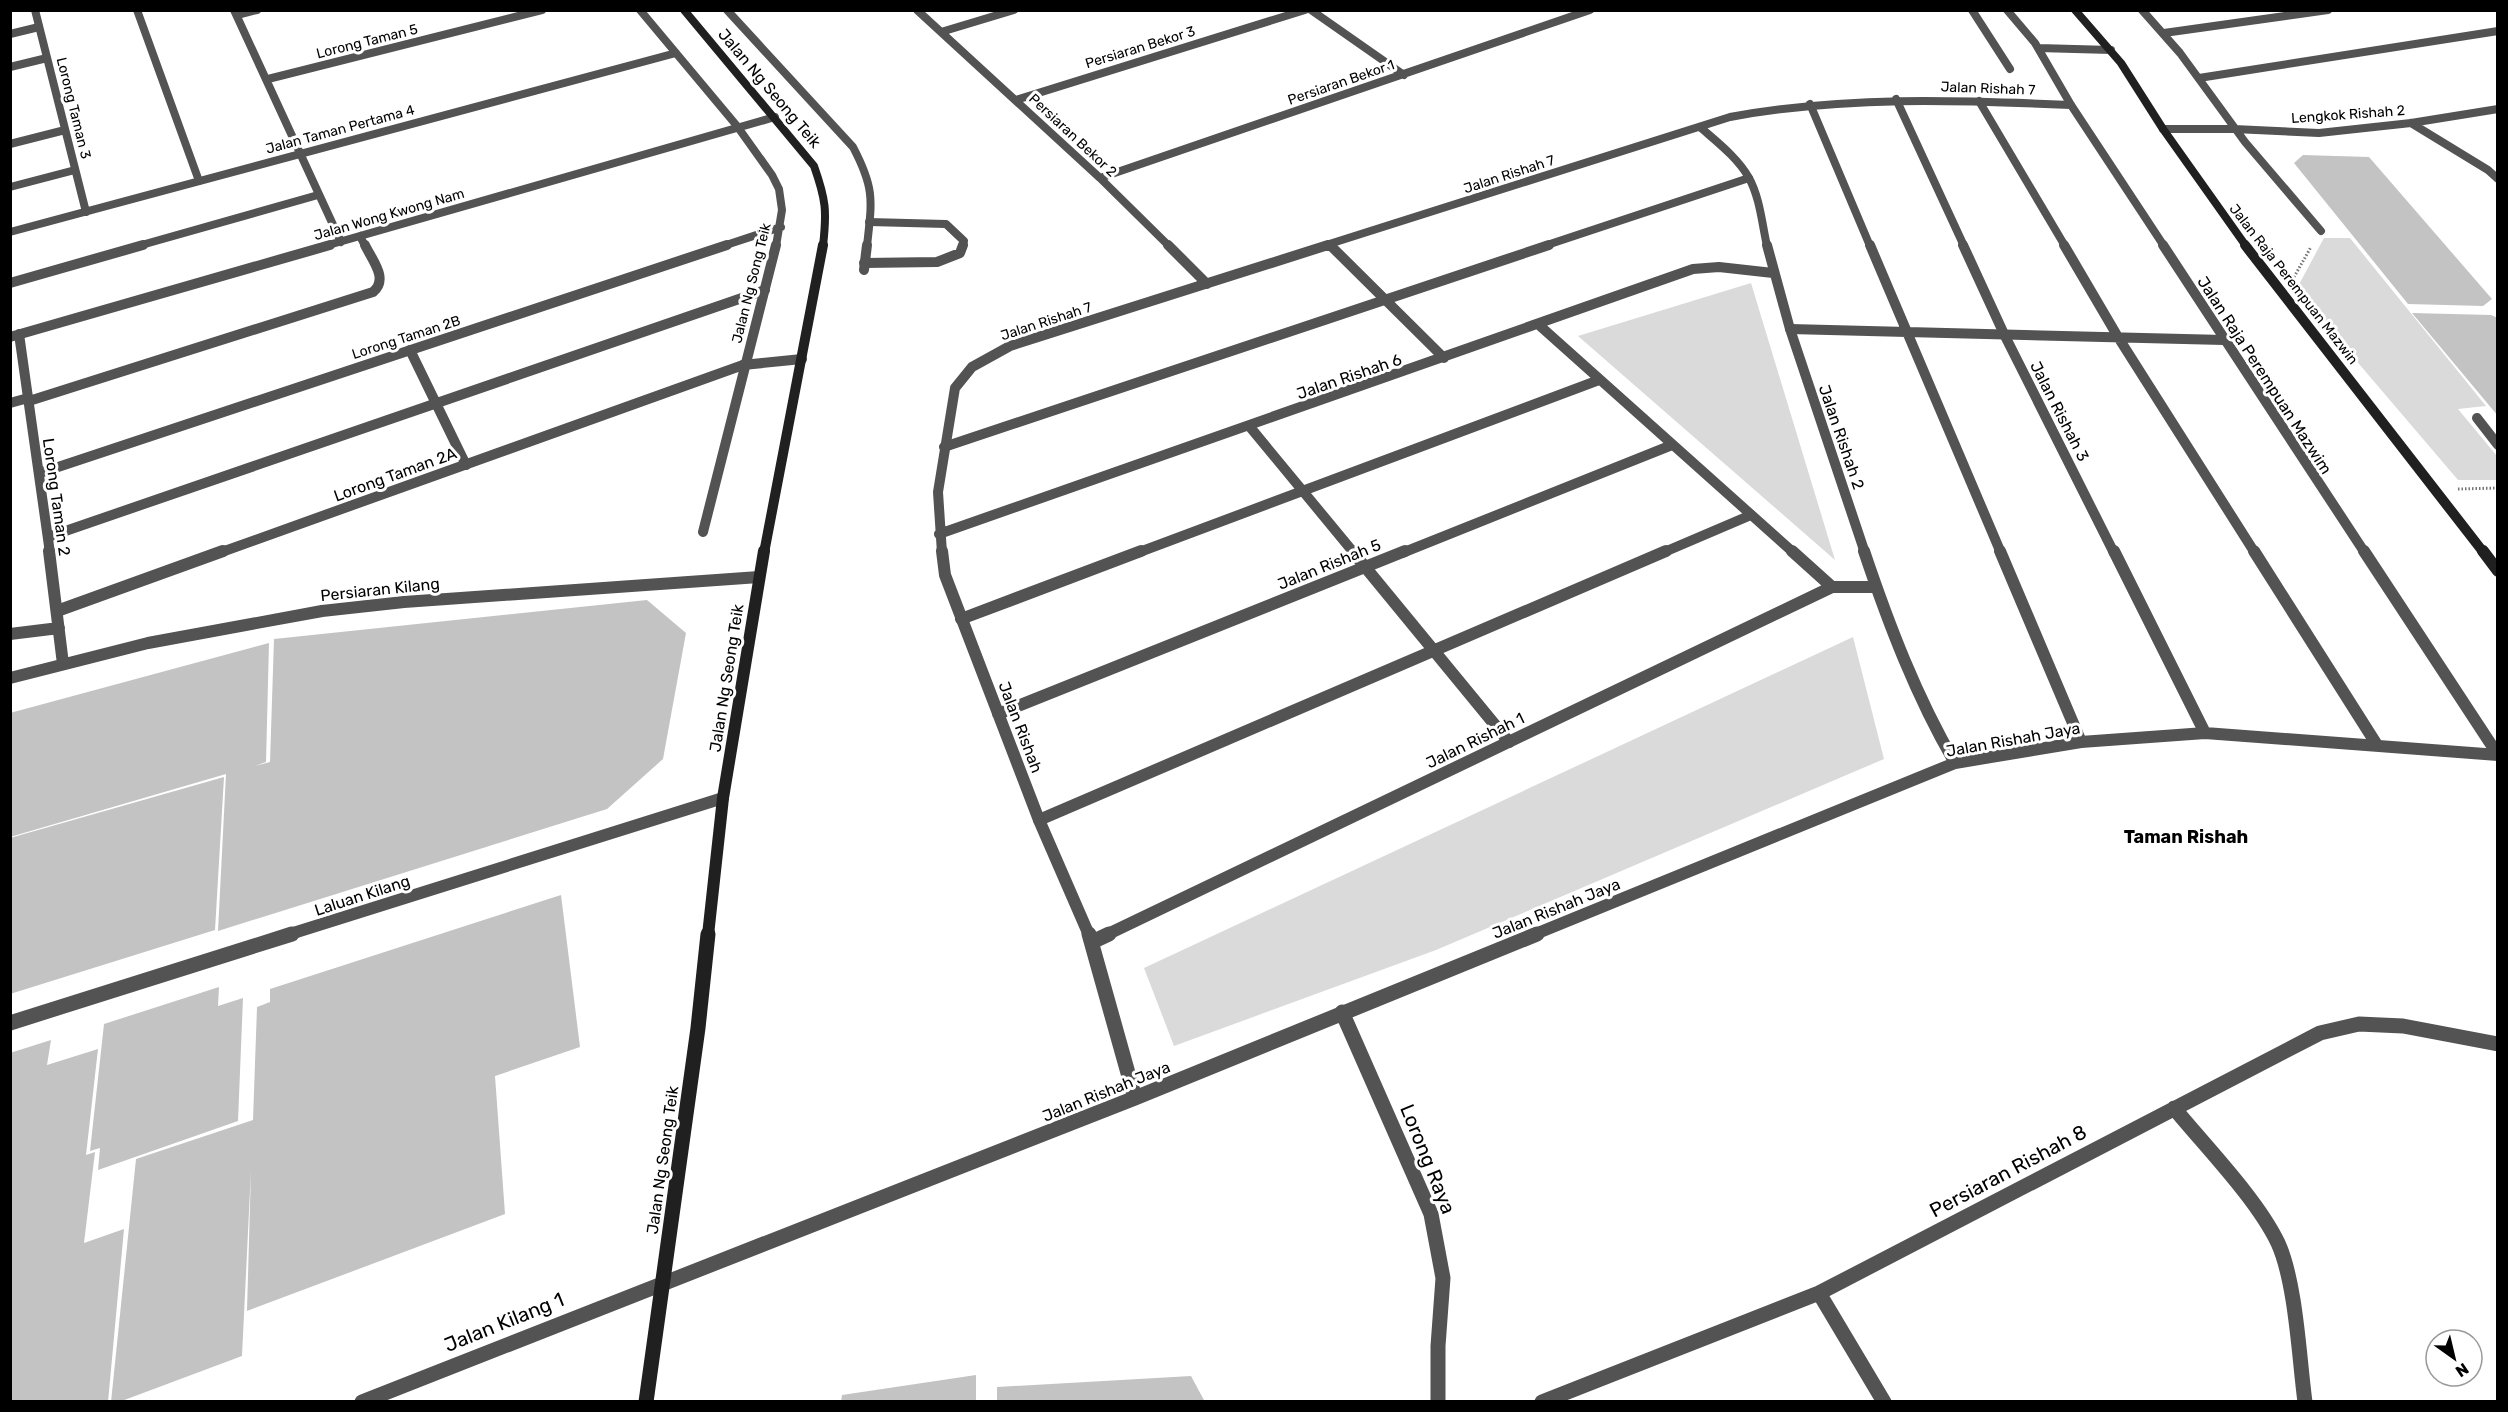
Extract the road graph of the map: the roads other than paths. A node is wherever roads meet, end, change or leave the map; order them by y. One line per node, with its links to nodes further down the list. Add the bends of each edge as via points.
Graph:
1 (35, 10): 19 (street, Lorong Taman 3)
2 (137, 10): 52 (street)
3 (257, 10): 18 (street)
4 (542, 10): 32 (street, Lorong Taman 5)
5 (640, 10): 26 (street, Jalan Ng Song Teik)
6 (684, 10): 39 (main road, Jalan Ng Seong Teik)
7 (727, 10): 56 (street, Jalan Ng Seong Teik, via 853,147 866,172 872,198)
8 (917, 10): 21 (street, Persiaran Bekor 2)
9 (1014, 10): 21 (street)
10 (1305, 10): 34 (street, Persiaran Bekor 3)
11 (1311, 10): 30 (street)
12 (1590, 10): 30 (street, Persiaran Bekor 1)
13 (1972, 10): 29 (street)
14 (2007, 10): 24 (street, Jalan Raja Perempuan Mazwim)
15 (2075, 10): 25 (main road, Jalan Raja Perempuan Mazwin)
16 (2142, 10): 22 (street)
17 (2328, 10): 22 (street)
18 (236, 13): 32 (street)
19 (39, 27): 23 (street); 27 (street, Lorong Taman 3)
20 (2498, 31): 31 (street)
21 (941, 32): 34 (street, Persiaran Bekor 2)
22 (2164, 33): 31 (street)
23 (10, 34)
24 (2038, 48): 25 (street); 37 (street, Jalan Raja Perempuan Mazwim)
25 (2111, 50): 43 (main road, Jalan Raja Perempuan Mazwin)
26 (676, 53): 41 (street, Jalan Ng Song Teik); 47 (street, Jalan Taman Pertama 4)
27 (47, 58): 28 (street); 45 (street, Lorong Taman 3)
28 (10, 67)
29 (2010, 69)
30 (1404, 75): 49 (street, Persiaran Bekor 1)
31 (2199, 78): 44 (street)
32 (268, 80): 47 (street)
33 (1896, 99): 35 (street, Jalan Rishah 7); 36 (street, Jalan Rishah 7); 71 (street, Jalan Rishah 3)
34 (1016, 100): 49 (street, Persiaran Bekor 2)
35 (1979, 101): 37 (street, Jalan Rishah 7); 73 (street)
36 (1810, 104): 42 (street, Jalan Rishah 7, via 1776,107); 70 (street)
37 (2071, 105): 74 (street, Jalan Raja Perempuan Mazwim)
38 (2498, 109): 40 (street, Lengkok Rishah 2)
39 (774, 117): 41 (street, Jalan Wong Kwong Nam); 77 (main road, Jalan Ng Seong Teik, via 813,166 825,198 824,248)
40 (2411, 123): 44 (street, Lengkok Rishah 2, via 2319,133); 51 (street)
41 (737, 126): 57 (street, Jalan Ng Song Teik, via 779,189); 60 (street, Jalan Wong Kwong Nam)
42 (1701, 127): 50 (street, Jalan Rishah 2); 62 (street, Jalan Rishah 7)
43 (2163, 129): 44 (street, Lengkok Rishah 2); 97 (main road, Jalan Raja Perempuan Mazwin, via 2235,232)
44 (2234, 129): 58 (street)
45 (64, 130): 46 (street); 48 (street, Lorong Taman 3)
46 (10, 144)
47 (300, 153): 52 (street, Jalan Taman Pertama 4); 54 (street)
48 (75, 170): 53 (street); 55 (street, Lorong Taman 3)
49 (1100, 178): 65 (street, Persiaran Bekor 2)
50 (1749, 178): 63 (street, Jalan Rishah 2); 67 (street)
51 (2498, 179)
52 (199, 181): 55 (street, Jalan Taman Pertama 4)
53 (10, 187)
54 (318, 195): 61 (street); 64 (street)
55 (86, 212): 59 (street, Jalan Taman Pertama 4)
56 (869, 222): 56 (street, Jalan Ng Seong Teik, via 946,224 964,241 960,253 938,262 864,267)
57 (781, 227): 66 (street, Jalan Ng Song Teik); 75 (street, Lorong Taman 2B)
58 (2320, 231)
59 (10, 232)
60 (360, 236): 61 (street, Jalan Wong Kwong Nam); 81 (street, via 381,276 380,287 373,292)
61 (341, 242): 72 (street, Jalan Wong Kwong Nam)
62 (1330, 245): 65 (street, Jalan Rishah 7); 67 (street)
63 (1773, 273): 68 (street, Jalan Rishah 6, via 1719,267 1693,270); 69 (street, Jalan Rishah 2)
64 (10, 283)
65 (1207, 284): 79 (street, Jalan Rishah 7, via 1010,346)
66 (765, 290): 78 (street, Jalan Ng Song Teik); 82 (street)
67 (1386, 301): 76 (street); 88 (street)
68 (1539, 325): 76 (street, Jalan Rishah 6); 80 (street)
69 (1790, 329): 70 (street); 100 (street, Jalan Rishah 2)
70 (1907, 333): 71 (street); 111 (street)
71 (2004, 334): 73 (street); 109 (street, Jalan Rishah 3)
72 (15, 336): 81 (street, Lorong Taman 2)
73 (2118, 337): 74 (street); 112 (street)
74 (2224, 340): 113 (street, Jalan Raja Perempuan Mazwim)
75 (410, 350): 82 (street); 90 (street, Lorong Taman 2B)
76 (1444, 358): 85 (street, Jalan Rishah 6)
77 (802, 359): 78 (street, Lorong Taman 2A); 98 (main road, Jalan Ng Seong Teik)
78 (743, 365): 89 (street, Lorong Taman 2A); 93 (street, Jalan Ng Song Teik)
79 (973, 365): 88 (street, Jalan Rishah, via 955,388)
80 (1599, 380): 86 (street); 91 (street)
81 (28, 399): 83 (street); 90 (street, Lorong Taman 2)
82 (435, 403): 89 (street); 95 (street)
83 (10, 404)
84 (2477, 418): 87 (street)
85 (1250, 427): 91 (street); 94 (street, Jalan Rishah 6)
86 (1672, 445): 92 (street); 96 (street, Jalan Rishah 5)
87 (2498, 445)
88 (944, 447): 94 (street, Jalan Rishah)
89 (466, 465): 101 (street, Lorong Taman 2A)
90 (39, 473): 95 (street, Lorong Taman 2)
91 (1302, 491): 96 (street); 102 (street)
92 (1751, 515): 99 (street); 105 (street)
93 (703, 532)
94 (939, 534): 102 (street, Jalan Rishah, via 945,575)
95 (48, 537): 101 (street, Lorong Taman 2)
96 (1365, 567): 105 (street); 108 (street, Jalan Rishah 5)
97 (2498, 571)
98 (759, 577): 106 (street, Persiaran Kilang, via 322,610 148,643); 115 (main road, Jalan Ng Seong Teik)
99 (1832, 587): 100 (street, Jalan Rishah 1); 110 (street, Jalan Rishah 1)
100 (1876, 587): 114 (street, Jalan Rishah 2, via 1913,683)
101 (57, 611): 103 (street, Lorong Taman 2)
102 (961, 619): 108 (street, Jalan Rishah)
103 (59, 628): 104 (street); 106 (street, Lorong Taman 2)
104 (10, 634)
105 (1434, 651): 110 (street); 116 (street)
106 (63, 664): 107 (street, Persiaran Kilang)
107 (10, 678)
108 (998, 714): 116 (street, Jalan Rishah)
109 (2205, 733): 111 (street, Jalan Rishah Jaya); 112 (street, Jalan Rishah Jaya)
110 (1509, 742): 117 (street, Jalan Rishah 1)
111 (2081, 742): 114 (street, Jalan Rishah Jaya)
112 (2377, 746): 113 (street, Jalan Rishah Jaya)
113 (2497, 755)
114 (1955, 763): 118 (street, Jalan Rishah Jaya)
115 (723, 798): 119 (street, Laluan Kilang); 123 (main road, Jalan Ng Seong Teik, via 698,1028)
116 (1039, 820): 117 (street, Jalan Rishah)
117 (1092, 942): 121 (street, Jalan Rishah)
118 (1342, 1012): 121 (street, Jalan Rishah Jaya); 127 (street, Lorong Raya, via 1431,1214 1443,1278)
119 (10, 1023)
120 (2498, 1044): 122 (street, Persiaran Rishah 8, via 2403,1026 2359,1024 2320,1033)
121 (1135, 1098): 123 (street, Jalan Rishah Jaya)
122 (2174, 1108): 124 (street, Persiaran Rishah 8); 130 (street, via 2258,1210 2278,1244 2289,1283)
123 (661, 1282): 125 (street, Jalan Kilang 1); 126 (main road, Jalan Ng Seong Teik)
124 (1819, 1293): 128 (street, Persiaran Rishah 8); 129 (street)
125 (362, 1401)
126 (646, 1401)
127 (1438, 1401)
128 (1542, 1401)
129 (1884, 1401)
130 (2305, 1401)

